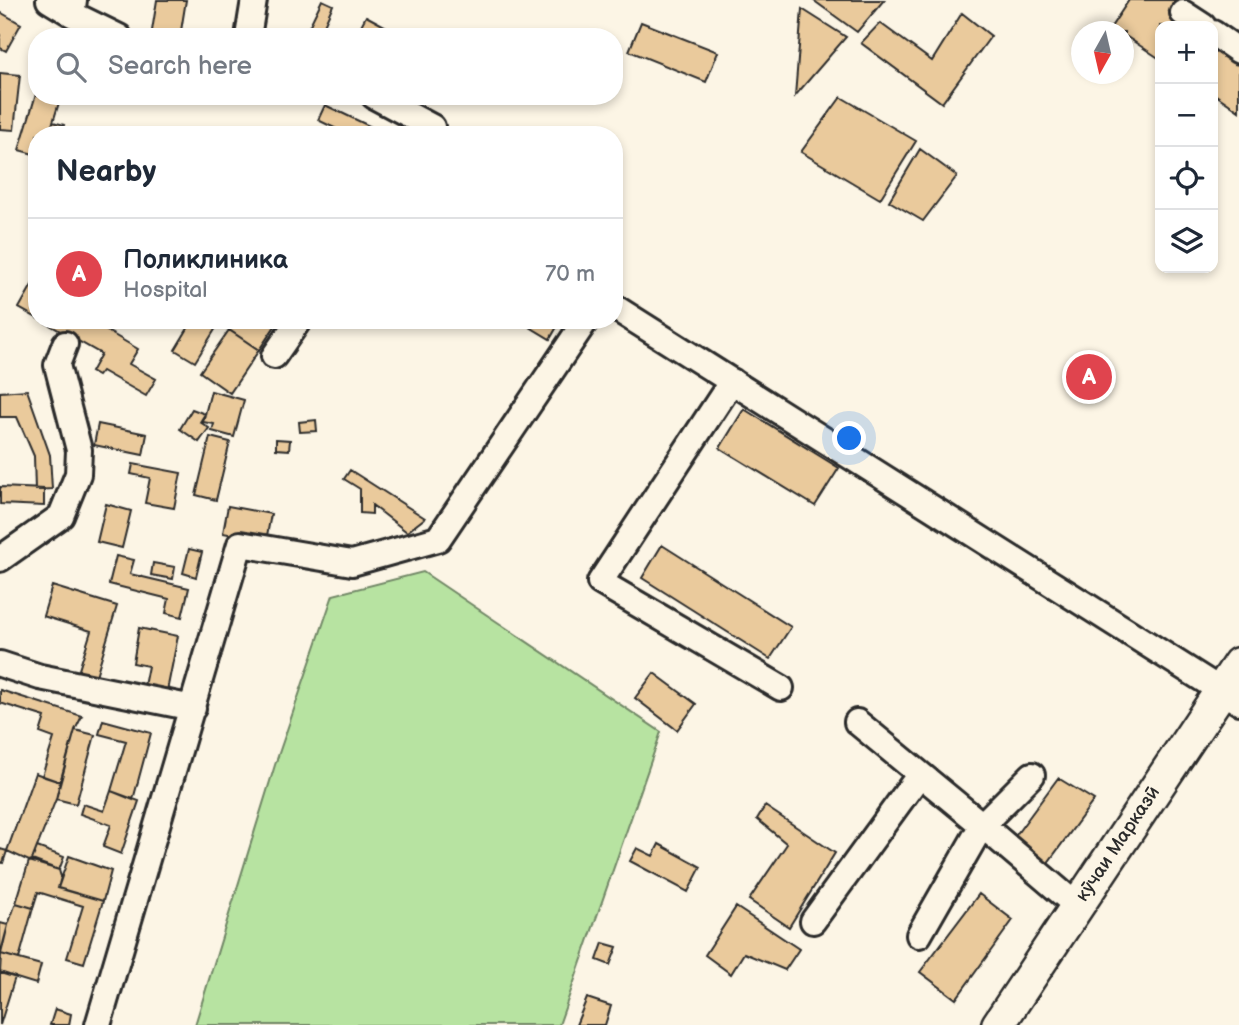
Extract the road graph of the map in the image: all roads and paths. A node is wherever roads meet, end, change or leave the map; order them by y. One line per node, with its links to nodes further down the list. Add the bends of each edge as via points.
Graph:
1 (49, 0): 3 (street)
2 (254, 0): 5 (street)
3 (73, 7): 4 (street)
4 (105, 28)
5 (249, 28)
6 (1218, 36): 7 (street)
7 (1239, 51)
8 (391, 105): 9 (street)
9 (430, 126)
10 (623, 313): 15 (street)
11 (293, 329): 14 (street)
12 (580, 329): 21 (street, via 438,539 352,563 240,544)
13 (65, 344): 16 (street, via 57,365 79,450 78,474 61,516)
14 (274, 356)
15 (732, 381): 19 (street, via 600,582); 20 (street)
16 (0, 559)
17 (0, 664): 21 (street, via 40,677)
18 (1239, 664): 20 (main road, кӯчаи Марказӣ)
19 (781, 688)
20 (1230, 696): 26 (main road, кӯчаи Марказӣ)
21 (193, 708): 29 (street)
22 (857, 722): 23 (street)
23 (920, 774): 25 (street); 27 (street)
24 (1032, 775): 25 (street)
25 (982, 825): 26 (street); 28 (street)
26 (1077, 906): 30 (main road, кӯчаи Марказӣ)
27 (813, 921)
28 (919, 935)
29 (98, 1025)
30 (998, 1025)

